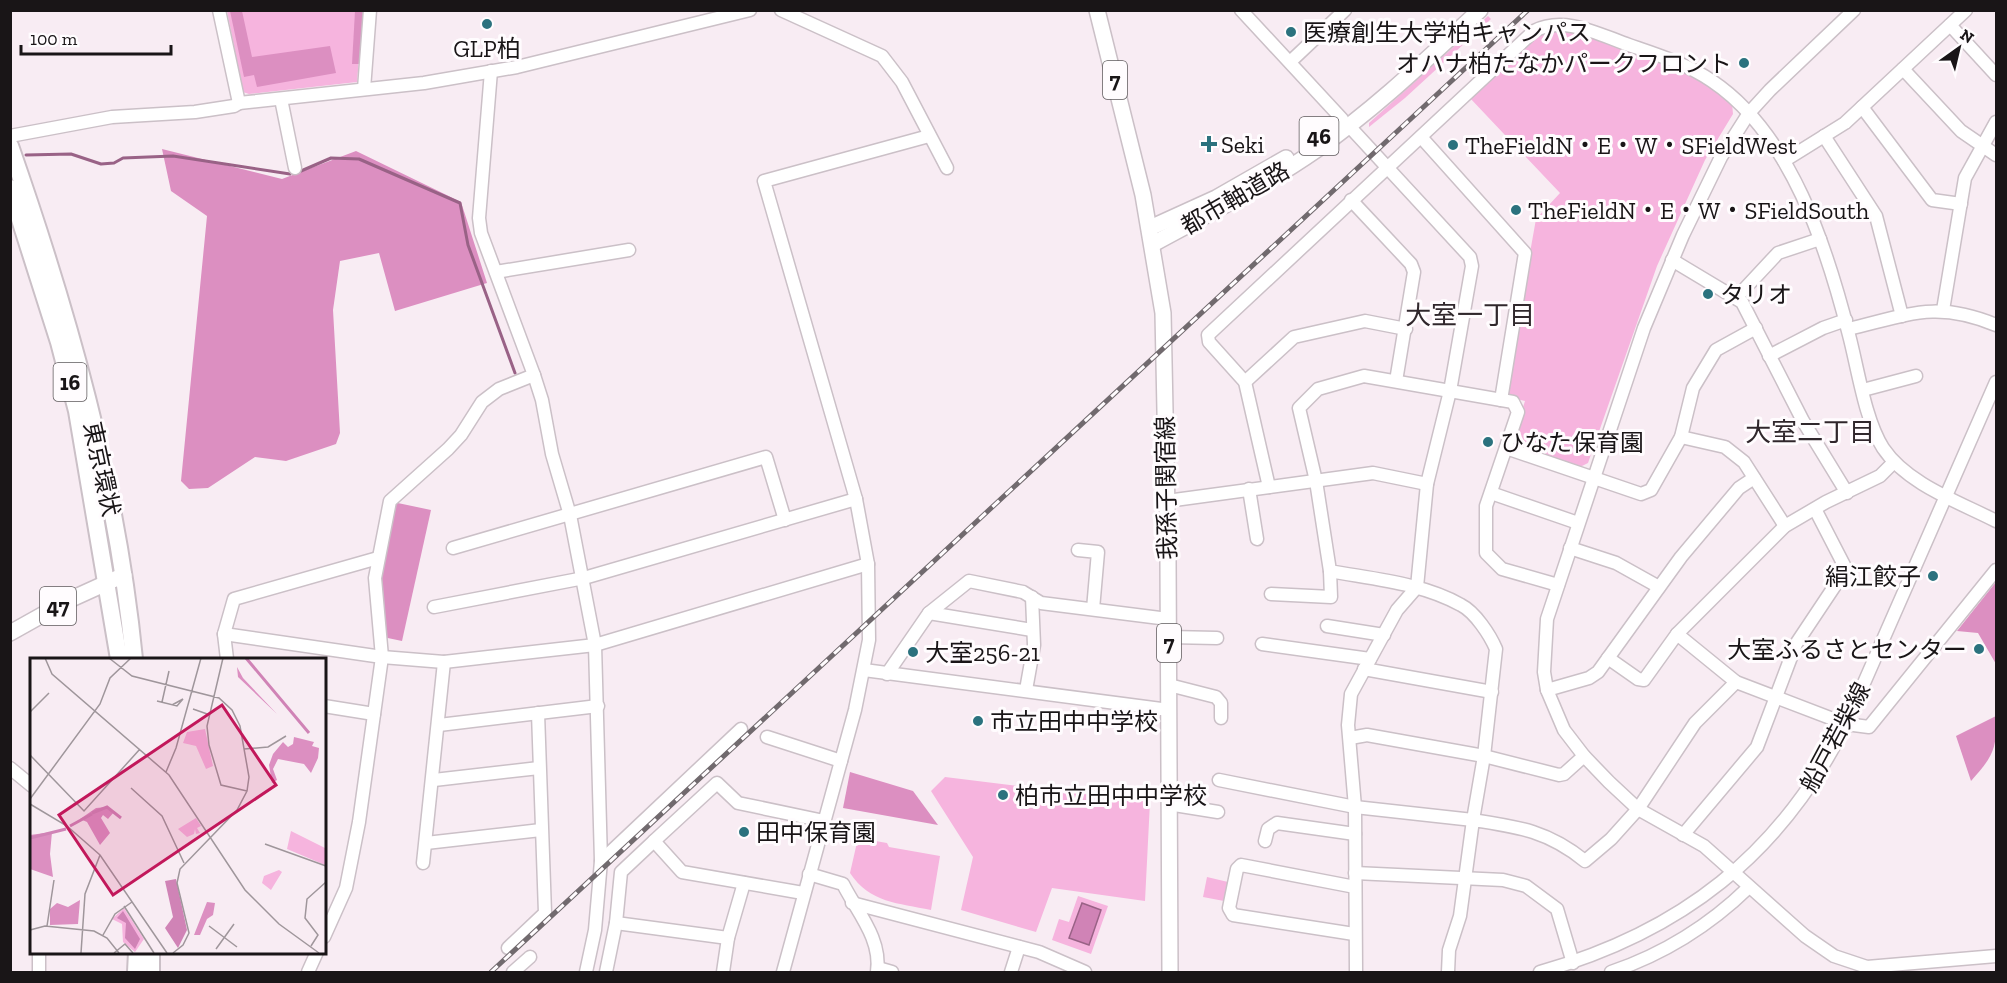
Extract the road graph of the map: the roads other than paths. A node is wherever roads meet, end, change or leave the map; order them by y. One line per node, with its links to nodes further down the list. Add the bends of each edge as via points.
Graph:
1 (219, 10): 20 (street)
2 (370, 10): 18 (street)
3 (750, 10): 12 (street)
4 (781, 10): 26 (street, via 882,56 902,82)
5 (1097, 10): 39 (main road, 我孫子関宿線 / 7)
6 (1242, 10): 14 (street)
7 (1345, 10): 14 (street)
8 (1466, 10): 24 (main road, 都市軸道路 / 46)
9 (1480, 10): 24 (main road, 都市軸道路 / 46, via 1409,77)
10 (1966, 10): 13 (street)
11 (1851, 12): 22 (street)
12 (715, 15): 16 (street)
13 (1950, 25): 15 (street); 17 (street)
14 (1290, 62): 24 (street)
15 (1903, 69): 21 (street); 30 (street, via 1940,111)
16 (491, 71): 18 (street); 44 (street, via 478,218)
17 (1996, 75)
18 (364, 89): 19 (street)
19 (281, 99): 20 (street); 33 (street)
20 (239, 103): 25 (street, via 195,112 73,122)
21 (1862, 107): 27 (street); 38 (street, via 1932,200)
22 (1749, 113): 28 (street, via 1712,81 1682,64 1570,25 1554,24 1534,31); 32 (street); 43 (street, via 1721,157)
23 (1996, 122): 30 (street)
24 (1345, 123): 35 (street); 39 (main road, 都市軸道路 / 46, via 1243,183); 41 (main road, 都市軸道路 / 46, via 1277,175)
25 (10, 136)
26 (929, 136): 34 (street); 73 (street, via 764,181)
27 (1824, 136): 32 (street); 47 (street, via 1876,216)
28 (1421, 137): 35 (street); 60 (street, via 1525,253)
29 (10, 146): 89 (highway, 東京環状 / 16, via 74,349)
30 (1982, 147): 31 (street); 38 (street, via 1965,178)
31 (1996, 155)
32 (1784, 161): 40 (street)
33 (295, 168)
34 (947, 168)
35 (1387, 168): 37 (street); 59 (street, via 1470,257 1472,266)
36 (10, 188): 91 (highway, 東京環状 / 16, via 77,411)
37 (1351, 200): 51 (street, via 1413,268); 56 (street, via 1208,334 1209,342)
38 (1961, 204): 46 (street)
39 (1150, 228): 41 (main road, 我孫子関宿線 / 7)
40 (1820, 239): 45 (street, via 1778,253); 48 (street)
41 (1153, 244): 74 (main road, 我孫子関宿線 / 7, via 1162,313)
42 (629, 250): 44 (street)
43 (1671, 260): 45 (street); 64 (street)
44 (496, 272): 53 (street)
45 (1736, 298): 50 (street)
46 (1943, 310): 47 (street); 49 (street)
47 (1902, 316): 48 (street)
48 (1847, 324): 52 (street, via 1822,328); 58 (street)
49 (1996, 325)
50 (1756, 328): 52 (street); 61 (street, via 1716,350 1693,388)
51 (1406, 329): 55 (street); 56 (street, via 1365,321 1294,337)
52 (1769, 356): 71 (street)
53 (534, 375): 76 (street); 85 (street, via 499,389 482,402 461,435 390,501)
54 (1916, 376): 58 (street)
55 (1396, 381): 59 (street); 66 (street, via 1364,376 1324,386 1299,408)
56 (1245, 382): 68 (street)
57 (1996, 382): 72 (street, 船戸若柴線)
58 (1863, 390): 63 (street, via 1874,428)
59 (1450, 391): 60 (street); 67 (street)
60 (1501, 400): 62 (street, via 1513,402 1518,412)
61 (1681, 437): 64 (street, via 1647,493); 65 (street, via 1725,447 1744,462)
62 (1506, 448): 64 (street); 70 (street)
63 (1894, 462): 71 (street, via 1880,476); 72 (street)
64 (1594, 477): 79 (street)
65 (1755, 478): 80 (street); 94 (street, via 1739,488)
66 (1316, 482): 67 (street, via 1373,473); 68 (street); 88 (street)
67 (1427, 484): 93 (street)
68 (1269, 487): 69 (street)
69 (1249, 489): 74 (street); 81 (street)
70 (1491, 493): 79 (street); 92 (street, via 1486,506 1484,544 1490,560 1502,569)
71 (1847, 493): 75 (street)
72 (1947, 496): 78 (street); 132 (street, 船戸若柴線)
73 (856, 500): 77 (street); 86 (street)
74 (1167, 501): 100 (main road, 我孫子関宿線 / 7)
75 (1815, 509): 80 (street); 125 (street, via 1846,569 1796,644)
76 (570, 515): 77 (street, via 766,457); 82 (street); 90 (street)
77 (785, 520): 90 (street)
78 (1996, 520)
79 (1578, 523): 83 (street)
80 (1785, 526): 105 (street)
81 (1257, 539)
82 (453, 548)
83 (1570, 548): 92 (street); 94 (street, via 1616,563)
84 (1078, 550): 98 (street, via 1098,552)
85 (378, 558): 104 (street, via 234,600); 111 (street, via 375,578)
86 (868, 564): 110 (street); 118 (street, via 870,611)
87 (1996, 570): 132 (street, via 1873,725)
88 (1330, 571): 93 (street); 95 (street, via 1331,597)
89 (124, 575): 91 (main road, 47); 113 (highway, 東京環状 / 16)
90 (584, 578): 97 (street); 110 (street)
91 (107, 582): 103 (main road, 47); 112 (highway, 東京環状 / 16)
92 (1558, 585): 123 (street, via 1544,634)
93 (1417, 587): 106 (street, via 1397,610); 124 (street, via 1462,605 1492,640 1496,649)
94 (1659, 587): 115 (street)
95 (1271, 594)
96 (1032, 597): 98 (street, via 1041,603); 99 (street, via 969,580); 102 (street)
97 (434, 608)
98 (1093, 609): 100 (street)
99 (929, 613): 102 (street); 119 (street)
100 (1168, 619): 107 (main road, 我孫子関宿線 / 7)
101 (1327, 626): 106 (street)
102 (1032, 630): 122 (street, via 1034,645)
103 (10, 633)
104 (224, 634): 111 (street); 114 (street)
105 (1677, 634): 115 (street, via 1644,680); 120 (street)
106 (1384, 635): 117 (street)
107 (1169, 637): 108 (street); 121 (main road, 我孫子関宿線 / 7)
108 (1217, 638)
109 (1262, 644): 117 (street)
110 (595, 645): 116 (street); 127 (street)
111 (382, 657): 116 (street); 130 (street)
112 (119, 658)
113 (134, 658)
114 (227, 658)
115 (1608, 658): 123 (street, via 1589,678)
116 (444, 662): 133 (street)
117 (1367, 664): 124 (street); 136 (street, via 1351,694)
118 (864, 670): 119 (street); 139 (street)
119 (887, 675): 122 (street)
120 (1736, 681): 125 (street); 147 (street, via 1695,723)
121 (1169, 684): 128 (main road, 我孫子関宿線 / 7); 131 (street, via 1216,697 1221,703)
122 (1026, 690): 128 (street)
123 (1547, 690): 138 (street, via 1564,730)
124 (1492, 692): 137 (street)
125 (1776, 697): 132 (street); 153 (street, via 1757,747)
126 (326, 706): 130 (street)
127 (598, 706): 129 (street); 157 (street)
128 (1169, 710): 145 (main road, 我孫子関宿線 / 7)
129 (538, 713): 133 (street); 141 (street)
130 (374, 714): 169 (street, via 350,873)
131 (1221, 718)
132 (1846, 724): 161 (street, 船戸若柴線, via 1829,759 1792,812)
133 (439, 725): 142 (street)
134 (741, 729): 157 (street)
135 (767, 737): 139 (street)
136 (1350, 738): 137 (street, via 1367,735); 146 (street)
137 (1484, 756): 138 (street, via 1559,775); 149 (street)
138 (1584, 756): 147 (street)
139 (841, 761): 150 (street)
140 (10, 768): 144 (street)
141 (539, 768): 142 (street); 151 (street)
142 (434, 780): 156 (street)
143 (1219, 780): 146 (street)
144 (30, 784)
145 (1168, 804): 148 (street); 196 (main road, 我孫子関宿線 / 7)
146 (1355, 807): 149 (street); 152 (street)
147 (1638, 809): 149 (street, via 1585,861 1541,833); 153 (street)
148 (1218, 812)
149 (1473, 820): 162 (street)
150 (824, 821): 154 (street, via 738,803 717,783); 160 (street)
151 (542, 830): 156 (street); 173 (street, via 546,913)
152 (1355, 834): 155 (street, via 1277,823 1268,829); 159 (street)
153 (1683, 834): 161 (street, via 1704,846)
154 (654, 841): 163 (street, via 682,872); 168 (street, via 621,872)
155 (1265, 841)
156 (426, 843): 158 (street)
157 (602, 861): 189 (street)
158 (423, 863)
159 (1355, 873): 162 (street); 165 (street)
160 (808, 874): 166 (street); 167 (street, via 843,884)
161 (1733, 874): 164 (street); 174 (street, 船戸若柴線, via 1658,926)
162 (1465, 879): 181 (street, via 1503,880 1526,886 1547,900 1557,909); 198 (street)
163 (744, 883): 166 (street); 171 (street)
164 (1749, 886): 183 (street, via 1805,936 1834,956); 200 (street, via 1719,915 1683,941)
165 (1355, 887): 170 (street); 170 (street, via 1241,865 1229,908 1233,915)
166 (803, 893): 192 (street)
167 (852, 903): 172 (street); 182 (street, via 874,937)
168 (616, 923): 171 (street); 190 (street)
169 (326, 933)
170 (1354, 934): 197 (street)
171 (728, 938): 191 (street)
172 (1019, 947): 194 (street); 195 (street)
173 (508, 948)
174 (1610, 949): 181 (street, 船戸若柴線); 200 (street)
175 (39, 953): 184 (street)
176 (137, 953): 185 (highway)
177 (151, 953): 186 (highway)
178 (316, 953): 187 (street)
179 (1996, 956): 183 (street)
180 (530, 957): 188 (street)
181 (1573, 963): 199 (street, 船戸若柴線)
182 (878, 970): 193 (street)
183 (1870, 970)
184 (39, 972)
185 (136, 972)
186 (151, 972)
187 (308, 972)
188 (513, 972)
189 (586, 972)
190 (606, 972)
191 (723, 972)
192 (783, 972)
193 (892, 972)
194 (1011, 972)
195 (1085, 972)
196 (1170, 972)
197 (1356, 972)
198 (1448, 972)
199 (1540, 972)
200 (1614, 972)

